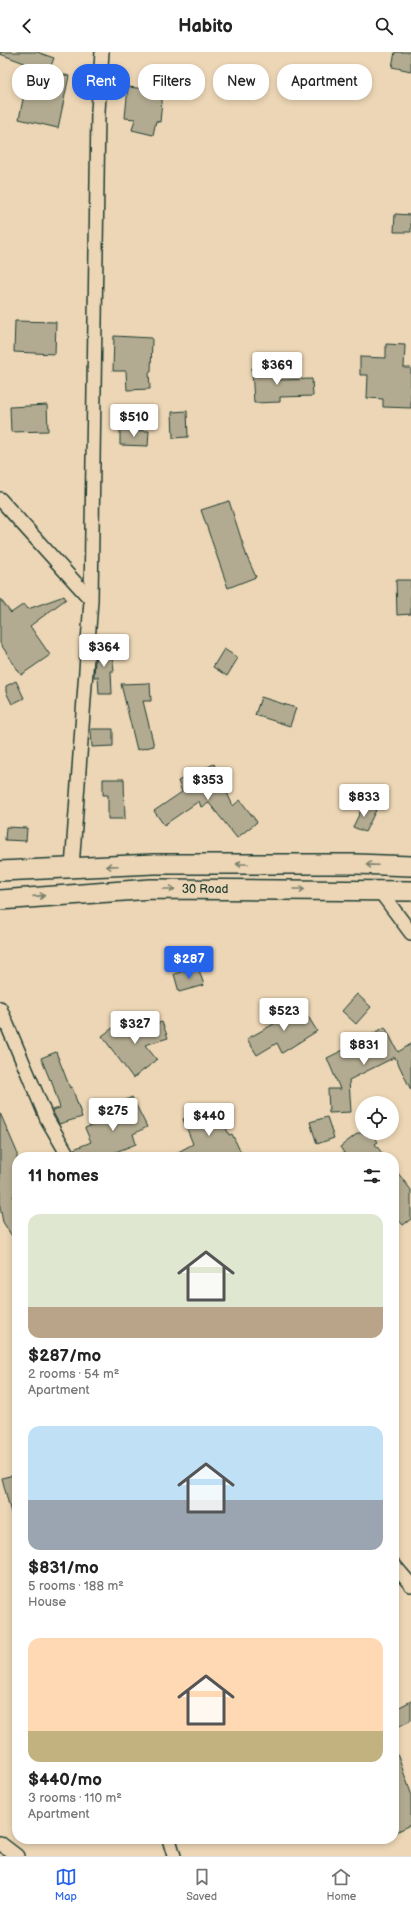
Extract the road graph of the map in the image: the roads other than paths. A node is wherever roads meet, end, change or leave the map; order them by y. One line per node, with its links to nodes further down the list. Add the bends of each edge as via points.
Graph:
1 (102, 52): 3 (street, via 98,111)
2 (0, 499): 3 (street)
3 (90, 600): 5 (street)
4 (411, 866): 5 (main road, 30 Road, one-way to 5, via 154,864)
5 (72, 868): 6 (main road, 30 Road)
6 (0, 871)
7 (379, 890): 8 (main road, 30 Road); 9 (main road, 30 Road, one-way to 7, via 151,889); 10 (street)
8 (411, 891)
9 (0, 900)
10 (411, 933)
11 (0, 1008): 12 (street, via 47,1119)
12 (66, 1152)
13 (399, 1571): 14 (street)
14 (411, 1585)
15 (0, 1842): 17 (street)
16 (170, 1844): 18 (street)
17 (17, 1856)
18 (174, 1856)

